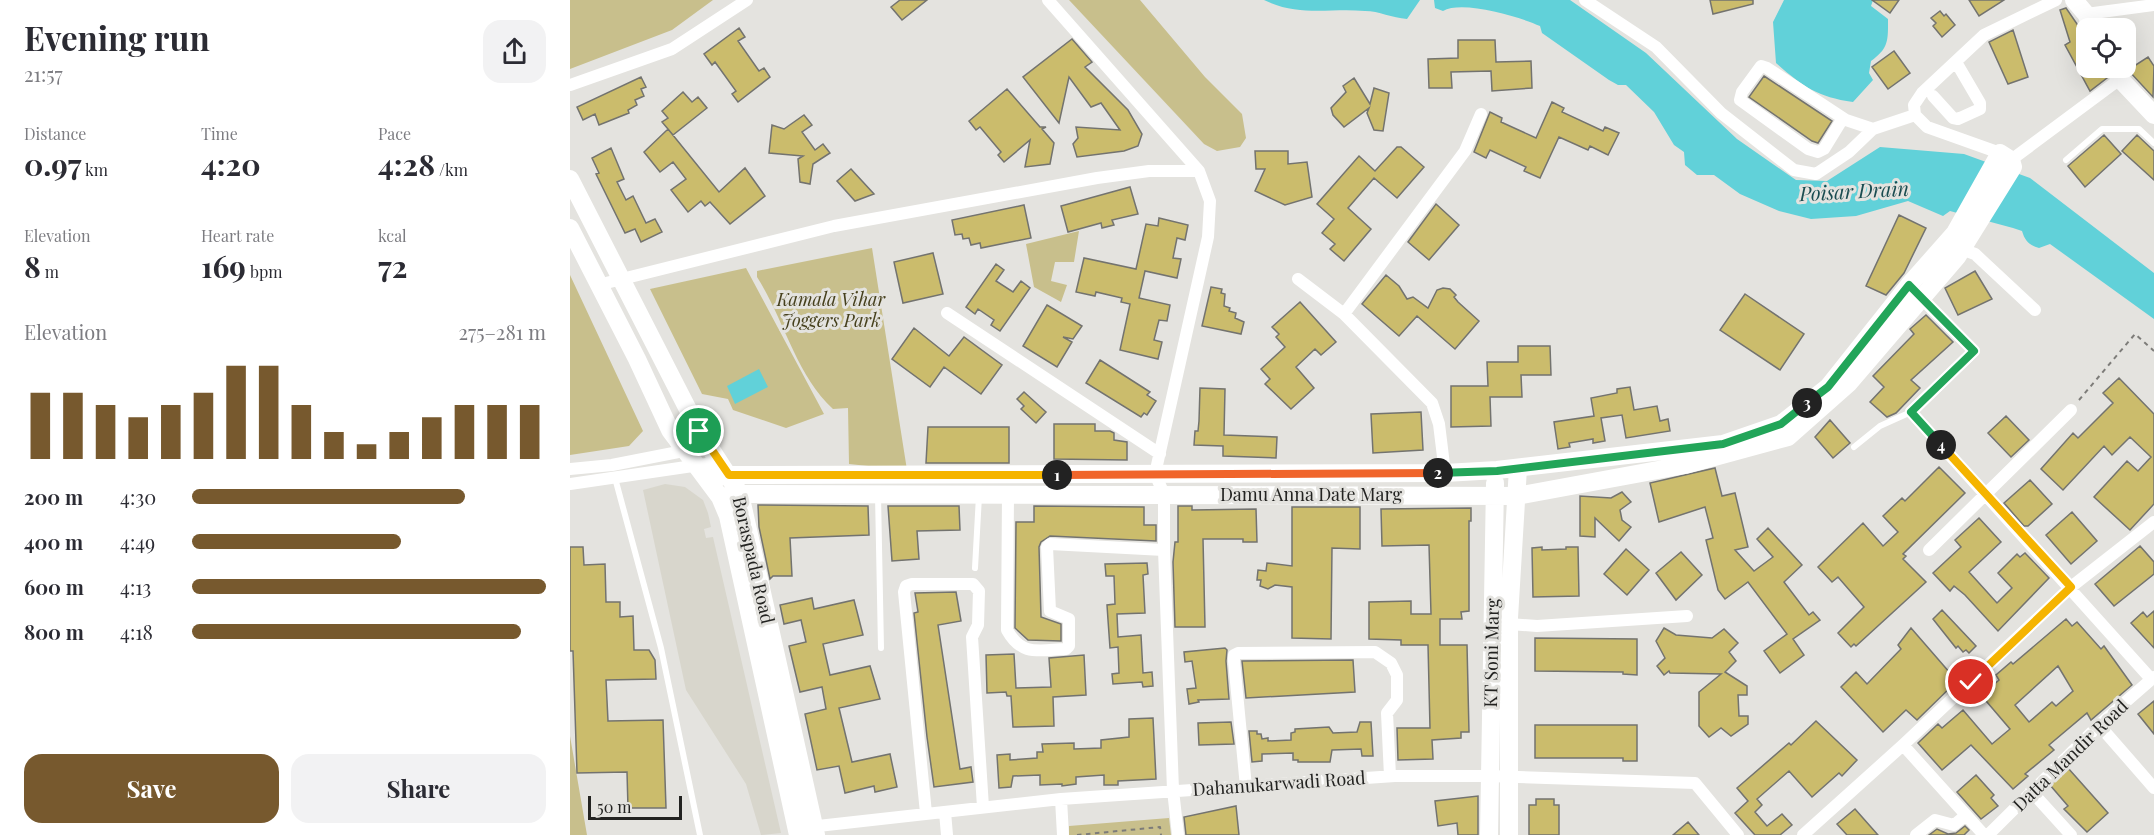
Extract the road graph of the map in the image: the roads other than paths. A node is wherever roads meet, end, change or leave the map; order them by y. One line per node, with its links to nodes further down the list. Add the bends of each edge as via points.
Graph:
1 (747, 0): 10 (street, via 672,49)
2 (1048, 0): 20 (street)
3 (1585, 0): 16 (street, via 1656,47 1721,113 1794,170 1816,174 1849,152)
4 (2056, 0): 7 (street, via 1984,35)
5 (2154, 4): 6 (street)
6 (2084, 14)
7 (1957, 65): 11 (street, via 1933,87); 11 (street, via 1980,109 1953,118); 12 (street, via 1922,93 1914,105)
8 (2111, 78): 18 (street)
9 (2121, 78): 14 (street)
10 (570, 86)
11 (1934, 96): 12 (street)
12 (1915, 113): 16 (street); 18 (street, via 1927,126)
13 (1480, 114): 30 (street, via 1465,151)
14 (2154, 115)
15 (1843, 118): 15 (street, via 1761,66 1740,100 1808,149 1818,152); 16 (street)
16 (1873, 129)
17 (2154, 144): 19 (lane, via 2139,129 2102,129)
18 (2005, 160): 23 (street, Damu Anna Date Marg)
19 (2066, 160)
20 (1199, 171): 25 (street, via 1149,171 1097,178 834,226); 36 (street, via 1210,201 1208,237)
21 (570, 179): 25 (street, Boraspada Road)
22 (570, 228): 26 (street, Boraspada Road)
23 (1961, 240): 27 (street, Damu Anna Date Marg); 28 (street)
24 (1298, 279): 30 (street)
25 (620, 280): 26 (street); 33 (street, Boraspada Road)
26 (598, 285): 35 (street, Boraspada Road, via 670,430)
27 (1914, 291): 32 (street, via 1974,351); 39 (street, Damu Anna Date Marg, via 1828,387 1781,424 1723,444); 56 (street, Damu Anna Date Marg, via 1849,383 1788,437 1684,465)
28 (2035, 310)
29 (947, 313): 36 (street)
30 (1344, 314): 43 (street, via 1432,403 1439,424)
31 (2071, 410): 55 (street)
32 (1911, 412): 34 (lane, via 1880,426); 55 (street)
33 (709, 446): 35 (street); 38 (street, Boraspada Road)
34 (1854, 447)
35 (686, 451): 37 (street); 42 (street, Boraspada Road)
36 (1160, 454): 44 (street)
37 (600, 466): 40 (street); 46 (street)
38 (725, 468): 42 (street, Damu Anna Date Marg); 45 (street, Damu Anna Date Marg); 48 (street, Boraspada Road)
39 (1518, 468): 41 (street, Damu Anna Date Marg); 56 (street, KT Soni Marg)
40 (570, 469)
41 (1497, 471): 43 (street, Damu Anna Date Marg); 54 (street, KT Soni Marg)
42 (702, 473): 46 (street); 57 (street, Boraspada Road)
43 (1445, 473): 44 (street, Damu Anna Date Marg)
44 (1155, 474): 45 (street, Damu Anna Date Marg); 51 (street)
45 (916, 475): 53 (street)
46 (608, 478): 47 (street); 82 (lane, via 661,648)
47 (570, 484)
48 (740, 494): 52 (street, Damu Anna Date Marg); 57 (street, Damu Anna Date Marg); 81 (street, Boraspada Road)
49 (979, 494): 50 (street, Damu Anna Date Marg); 53 (street, Damu Anna Date Marg); 61 (lane)
50 (1008, 494): 51 (street, Damu Anna Date Marg); 59 (street, via 1007,630 1023,650 1069,646 1069,619 1050,611 1050,544)
51 (1164, 494): 54 (street, Damu Anna Date Marg); 59 (street)
52 (878, 495): 53 (street, Damu Anna Date Marg); 65 (lane)
53 (917, 495)
54 (1493, 495): 56 (street, Damu Anna Date Marg); 70 (street, KT Soni Marg)
55 (1986, 495): 60 (street); 62 (street)
56 (1516, 496): 64 (street, KT Soni Marg)
57 (720, 497): 81 (street, Boraspada Road)
58 (2154, 522): 62 (street)
59 (1164, 550): 74 (street)
60 (1929, 550)
61 (975, 568)
62 (2071, 587): 66 (street); 68 (street)
63 (1687, 616): 64 (street, via 1537,626)
64 (1509, 624): 71 (street, KT Soni Marg)
65 (881, 648)
66 (2153, 678): 67 (street, Datta Mandir Road)
67 (2099, 725): 73 (street); 75 (street, Datta Mandir Road)
68 (1904, 745): 80 (street); 89 (street)
69 (1390, 776): 70 (street, Dahanukarwadi Road); 72 (street, Dahanukarwadi Road); 72 (street, via 1387,713 1396,700 1397,675 1391,663 1375,652 1238,652 1234,661)
70 (1488, 776): 71 (street, Dahanukarwadi Road); 86 (street, KT Soni Marg)
71 (1509, 776): 87 (street, KT Soni Marg); 88 (street, Dahanukarwadi Road, via 1695,783)
72 (1246, 787): 74 (street, Dahanukarwadi Road)
73 (2154, 788)
74 (1173, 790): 76 (street, Dahanukarwadi Road); 85 (street)
75 (2031, 791): 91 (street, Datta Mandir Road); 92 (street)
76 (1060, 800): 77 (street, Dahanukarwadi Road); 84 (street)
77 (983, 807): 78 (street, Dahanukarwadi Road); 79 (street, via 972,637 978,625 980,591 973,584 912,584 904,592)
78 (945, 812): 79 (street, Dahanukarwadi Road); 83 (street)
79 (926, 813): 81 (street, Dahanukarwadi Road)
80 (1966, 815): 90 (street, via 1954,825 1935,820); 91 (street)
81 (807, 831)
82 (700, 835)
83 (947, 835)
84 (1063, 835)
85 (1178, 835)
86 (1489, 835)
87 (1509, 835)
88 (1738, 835)
89 (1803, 835)
90 (1916, 835)
91 (1986, 835)
92 (2071, 835)

